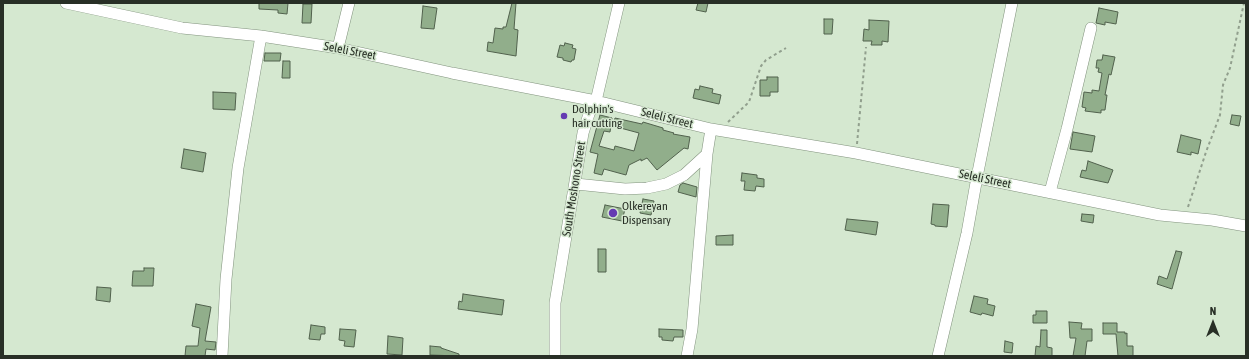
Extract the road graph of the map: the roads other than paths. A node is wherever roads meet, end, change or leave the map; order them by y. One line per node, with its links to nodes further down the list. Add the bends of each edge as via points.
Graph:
1 (66, 3): 6 (street, Seleli Street, via 182,28)
2 (349, 3): 7 (street)
3 (619, 3): 8 (street, South Moshono Street)
4 (1012, 3): 11 (street)
5 (1091, 28): 13 (street)
6 (261, 36): 7 (street, Seleli Street); 15 (street, via 238,168 226,279)
7 (338, 48): 8 (street, Seleli Street)
8 (596, 101): 9 (street, Seleli Street); 12 (street, South Moshono Street, via 586,122)
9 (714, 130): 10 (street); 11 (street, Seleli Street, via 856,153)
10 (707, 154): 12 (street, via 684,175 666,184 625,189); 17 (street, via 693,322)
11 (976, 177): 13 (street, Seleli Street); 18 (street, via 967,233)
12 (576, 184): 16 (street, South Moshono Street, via 555,303)
13 (1050, 192): 14 (street, Seleli Street, via 1160,215)
14 (1246, 226)
15 (222, 356)
16 (556, 356)
17 (687, 356)
18 (938, 356)

